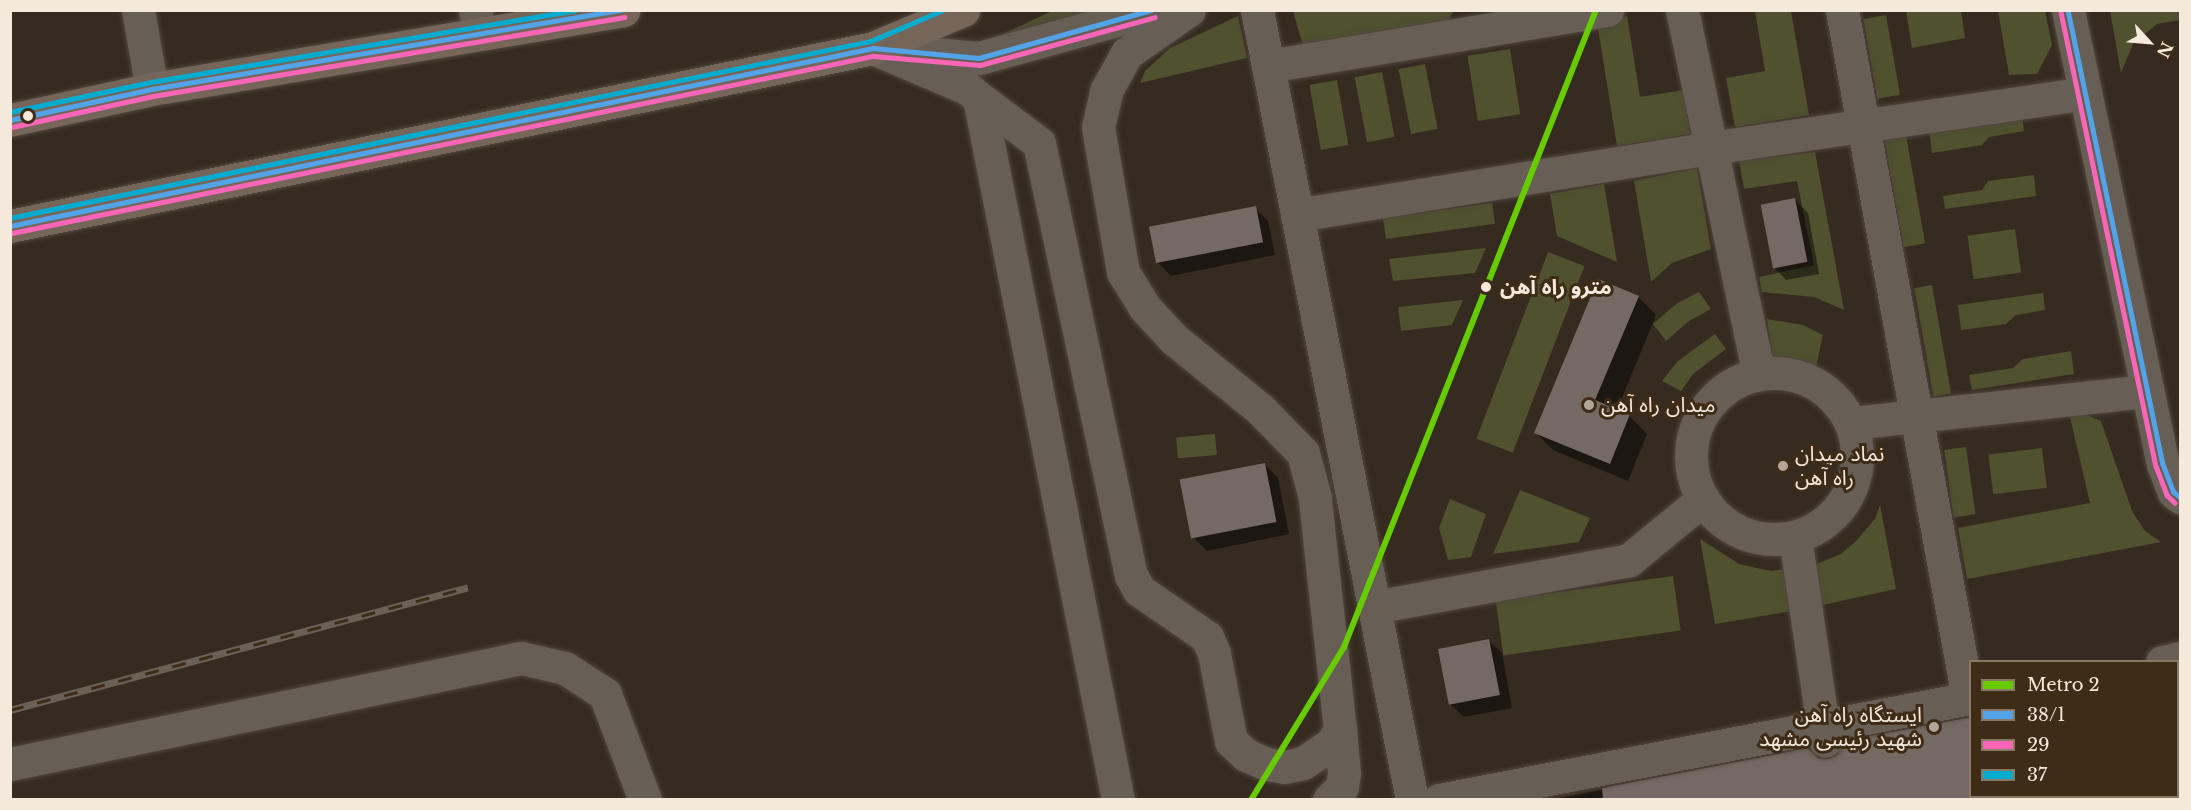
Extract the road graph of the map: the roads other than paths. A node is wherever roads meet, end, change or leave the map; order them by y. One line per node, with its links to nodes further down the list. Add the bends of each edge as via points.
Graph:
1 (138, 10): 14 (street)
2 (623, 10): 11 (main road)
3 (963, 10): 12 (main road)
4 (1153, 10): 12 (street, via 979,58)
5 (1189, 10): 31 (street, via 1127,52 1106,91 1098,127 1123,272 1145,308 1174,339 1260,409 1303,453 1315,498)
6 (1257, 10): 13 (street)
7 (1607, 10): 13 (street)
8 (1682, 10): 19 (street)
9 (1842, 10): 18 (street)
10 (2068, 10): 15 (street)
11 (477, 22): 14 (main road)
12 (873, 48): 16 (street, via 966,88); 21 (main road)
13 (1268, 66): 20 (street)
14 (152, 89): 17 (main road)
15 (2085, 93): 18 (street); 23 (street)
16 (980, 98): 31 (street, via 1039,143 1131,575 1139,590 1207,637 1214,653 1231,741 1246,755 1284,767 1303,764 1331,744); 35 (street)
17 (10, 120)
18 (1863, 125): 19 (street); 24 (street)
19 (1710, 148): 20 (street); 22 (street)
20 (1297, 215): 29 (street)
21 (10, 226)
22 (1759, 374): 25 (street, via 1786,373 1814,382 1836,399); 27 (street, via 1726,389 1713,400 1699,422 1691,448 1693,474)
23 (2147, 391): 24 (street); 26 (street, via 2163,464 2174,492)
24 (1916, 417): 25 (street); 30 (street)
25 (1851, 423): 28 (street, via 1858,451 1854,479 1841,505 1821,525)
26 (2181, 497)
27 (1703, 499): 28 (street, via 1720,519 1743,533 1768,539); 29 (street, via 1629,560)
28 (1795, 537): 32 (street)
29 (1374, 607): 37 (street)
30 (1969, 698): 32 (street)
31 (1340, 730): 36 (street, via 1342,787)
32 (1824, 734): 38 (street)
33 (10, 764): 34 (street, via 521,658 566,668 605,694)
34 (645, 800)
35 (1118, 800)
36 (1329, 800)
37 (1412, 800)
38 (1439, 800)

